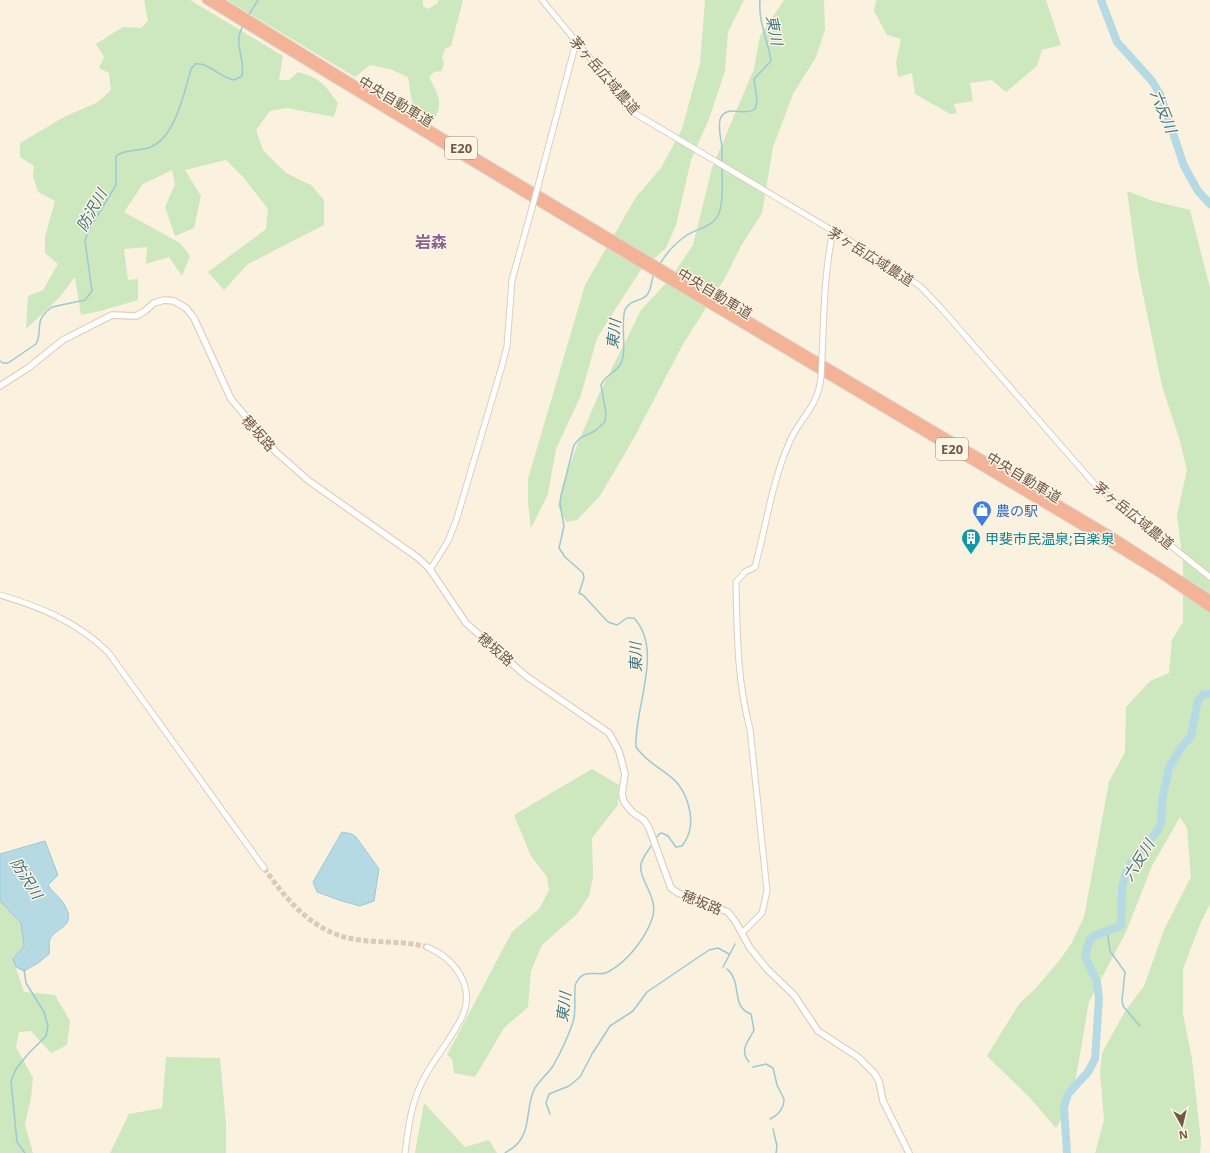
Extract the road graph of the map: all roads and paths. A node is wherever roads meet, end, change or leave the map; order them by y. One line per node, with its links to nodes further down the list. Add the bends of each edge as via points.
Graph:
1 (206, 0): 3 (highway, 中央自動車道 / E20)
2 (542, 0): 4 (street, 茅ヶ岳広域農道)
3 (216, 3): 6 (highway, 中央自動車道 / E20)
4 (576, 42): 5 (street, 茅ヶ岳広域農道, via 636,114); 8 (street, bridge, via 512,280 507,346 502,366 456,521 448,541)
5 (833, 231): 9 (street, 茅ヶ岳広域農道, via 920,287 1097,487); 14 (street, bridge, via 828,254 824,302 820,390 789,443 778,475 755,567 745,572 736,582 737,650 744,709 750,729 767,891 762,913)
6 (694, 292): 11 (highway, 中央自動車道 / E20, via 1109,534); 12 (highway, 中央自動車道 / E20, via 1105,540)
7 (0, 386): 8 (main road, 穂坂路, via 63,340 112,315 136,316 154,303 174,301 186,308 194,318 231,399 276,452 309,481 405,547)
8 (430, 570): 14 (main road, 穂坂路, via 466,623 531,680 609,734 620,754 625,774 622,794 624,802 632,812 644,820 655,842 667,881 678,893 725,910 732,916)
9 (1210, 577)
10 (0, 595): 13 (street, via 60,616 84,631 108,652)
11 (1210, 598)
12 (1210, 608)
13 (264, 868)
14 (742, 933): 17 (main road, 穂坂路, via 767,970 794,995 818,1031 858,1057 874,1073 880,1081 883,1101)
15 (427, 947): 16 (street, via 447,957 454,965 464,986 465,1002 463,1016 434,1060 416,1096 407,1131)
16 (405, 1153)
17 (909, 1153)

